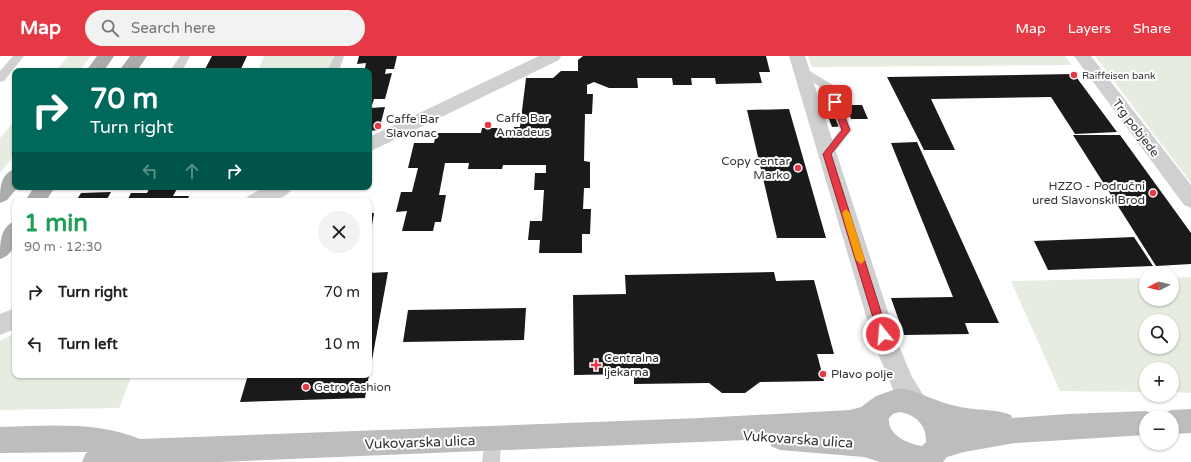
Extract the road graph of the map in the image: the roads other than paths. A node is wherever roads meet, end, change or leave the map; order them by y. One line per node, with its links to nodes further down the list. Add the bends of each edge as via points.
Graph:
1 (19, 56): 13 (lane)
2 (106, 56): 9 (main road)
3 (139, 56): 10 (main road)
4 (185, 56): 11 (lane)
5 (339, 56): 12 (lane)
6 (553, 56): 14 (street)
7 (1082, 56): 19 (street, Trg pobjede)
8 (799, 63): 24 (street)
9 (97, 68)
10 (130, 68)
11 (178, 68)
12 (334, 68)
13 (0, 78)
14 (372, 144)
15 (12, 180): 17 (main road)
16 (278, 190): 18 (street)
17 (0, 195)
18 (261, 198)
19 (1191, 200)
20 (12, 233): 21 (main road)
21 (0, 250)
22 (12, 319): 23 (street)
23 (0, 325)
24 (887, 346): 25 (street, via 890,389); 26 (street, via 902,384)
25 (881, 407): 26 (main road, via 899,400); 31 (main road, Vukovarska ulica, via 867,417 853,421); 36 (main road, via 875,418 876,428 886,446)
26 (920, 407): 30 (main road, via 974,422); 34 (main road, via 932,417 938,427 940,437)
27 (1191, 421): 28 (main road)
28 (1179, 422)
29 (1139, 423): 30 (main road)
30 (1041, 428): 34 (main road, via 968,437)
31 (700, 431): 33 (main road, Vukovarska ulica); 36 (main road, Vukovarska ulica, via 864,444)
32 (0, 440): 35 (main road, Vukovarska ulica, via 107,441 126,445)
33 (492, 450): 35 (main road, Vukovarska ulica)
34 (937, 453): 36 (main road, via 923,459)
35 (138, 457): 37 (main road, Vukovarska ulica)
36 (903, 458)
37 (96, 462)

